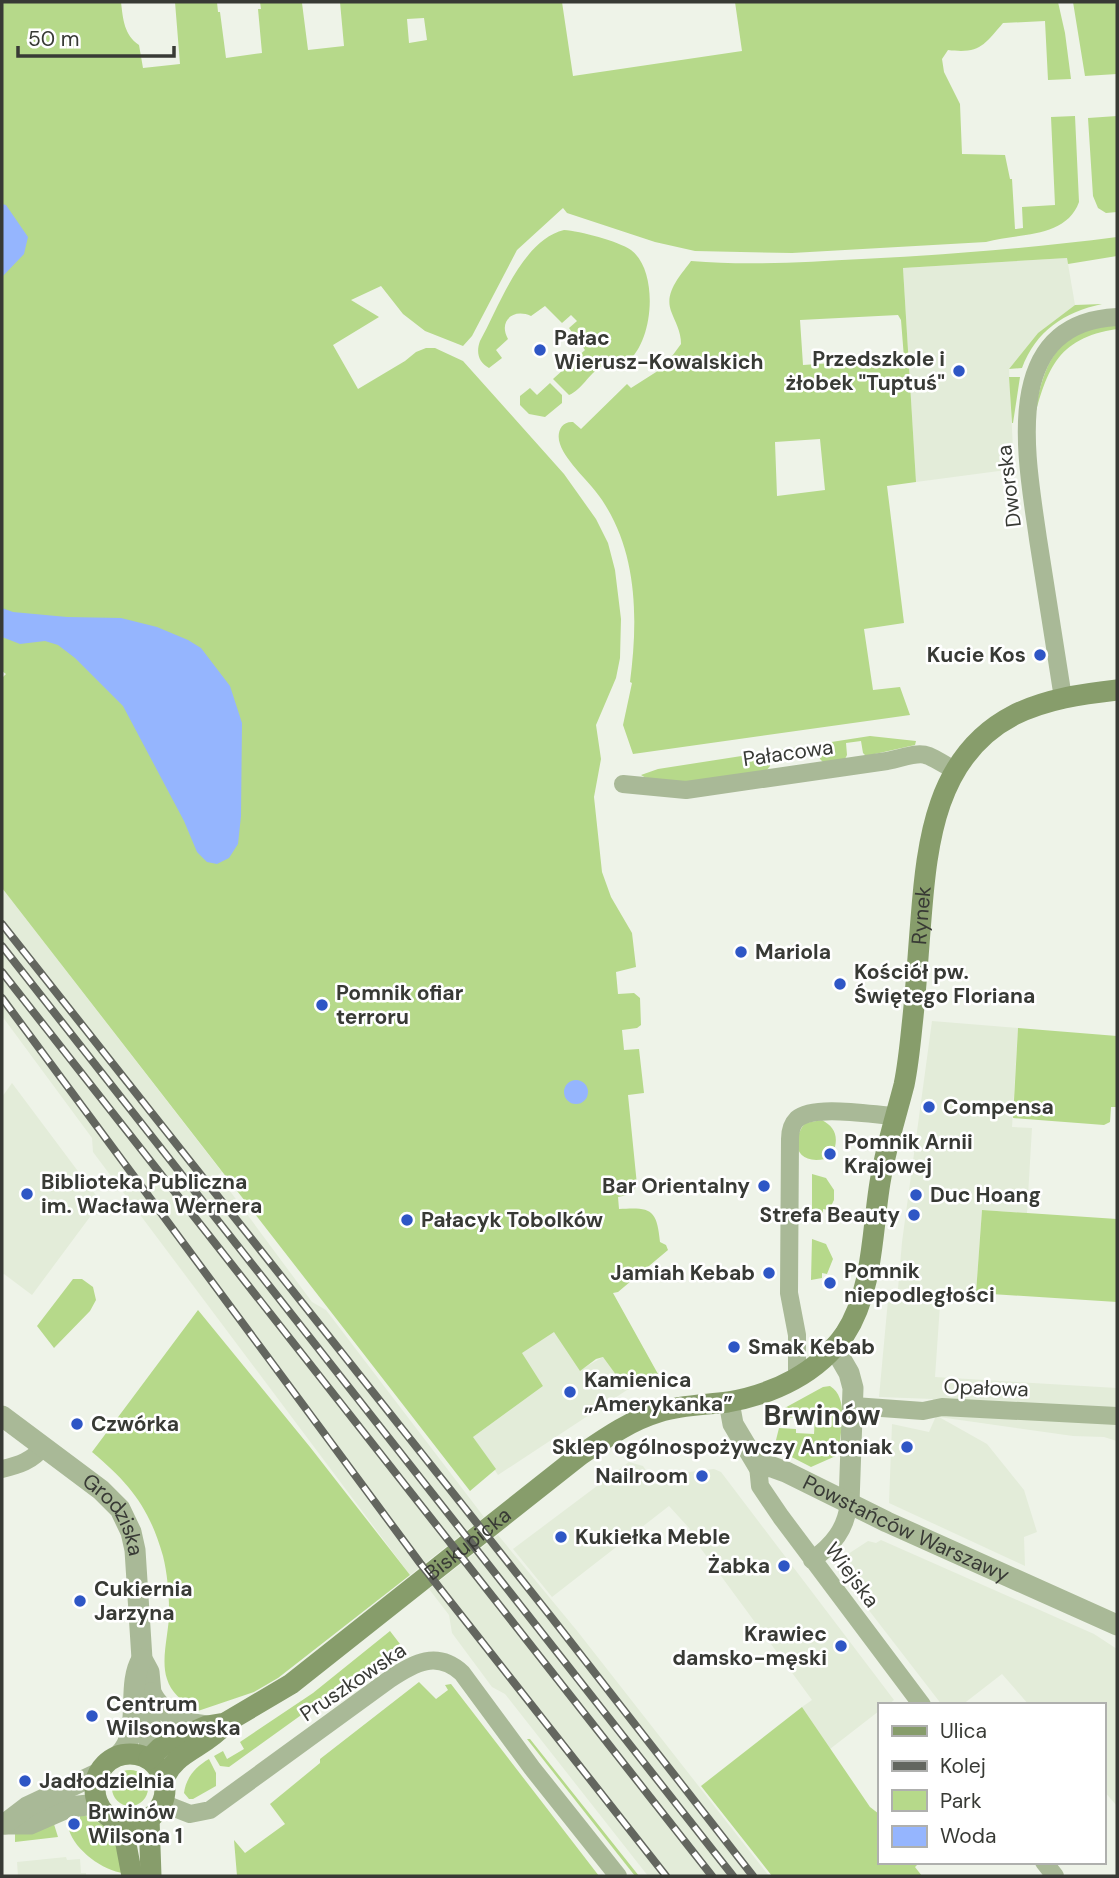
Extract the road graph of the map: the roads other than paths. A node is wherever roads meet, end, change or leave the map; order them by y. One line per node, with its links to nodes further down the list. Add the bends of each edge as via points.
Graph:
1 (1117, 317): 3 (street, Dworska, via 1085,322 1053,344 1034,377 1027,410 1026,455)
2 (1117, 690): 3 (main road)
3 (1063, 698): 4 (main road, Rynek, via 1012,716 975,744)
4 (954, 770): 5 (street, Pałacowa, via 918,752 887,761 686,790); 6 (main road, Rynek, via 929,842 910,1046)
5 (623, 784)
6 (895, 1116): 7 (main road, Rynek, via 862,1297 853,1321); 8 (street, via 813,1113 793,1125 789,1293 797,1335)
7 (834, 1347): 8 (main road, Rynek); 10 (street, via 851,1377)
8 (797, 1378): 9 (main road, Rynek)
9 (729, 1402): 14 (street, via 733,1424); 22 (main road, Biskupicka, via 660,1412 611,1435 291,1684)
10 (854, 1406): 12 (street, Opałowa); 16 (street)
11 (2, 1416): 13 (street, Grodziska)
12 (1117, 1416)
13 (43, 1447): 15 (street, via 28,1462); 19 (street, Grodziska, via 101,1490 126,1520 135,1550)
14 (758, 1466): 16 (street, Powstańców Warszawy, via 786,1472); 17 (street, Wiejska, via 764,1493)
15 (2, 1469)
16 (849, 1503): 17 (street, via 839,1534); 18 (street, Powstańców Warszawy)
17 (813, 1560): 21 (street, Wiejska)
18 (1117, 1625)
19 (142, 1659): 20 (street, Grodziska); 23 (street, Grodziska, via 135,1671 128,1743)
20 (151, 1693): 22 (street, Grodziska, via 157,1704 183,1722); 24 (street, Grodziska)
21 (920, 1703)
22 (216, 1724): 24 (main road, Biskupicka, via 170,1742); 26 (main road, Biskupicka, via 206,1742 173,1763)
23 (119, 1755): 24 (main road); 25 (main road)
24 (149, 1759): 26 (main road)
25 (97, 1774): 27 (main road); 30 (street, via 27,1807)
26 (164, 1780): 28 (main road)
27 (98, 1804): 29 (main road); 30 (street, via 69,1807 30,1824)
28 (155, 1810): 29 (main road, via 136,1823); 32 (main road); 33 (street, Pruszkowska, via 197,1814 210,1810 390,1679 418,1662 437,1660 462,1673)
29 (122, 1823): 31 (main road)
30 (4, 1824)
31 (132, 1876)
32 (151, 1876)
33 (618, 1876)

